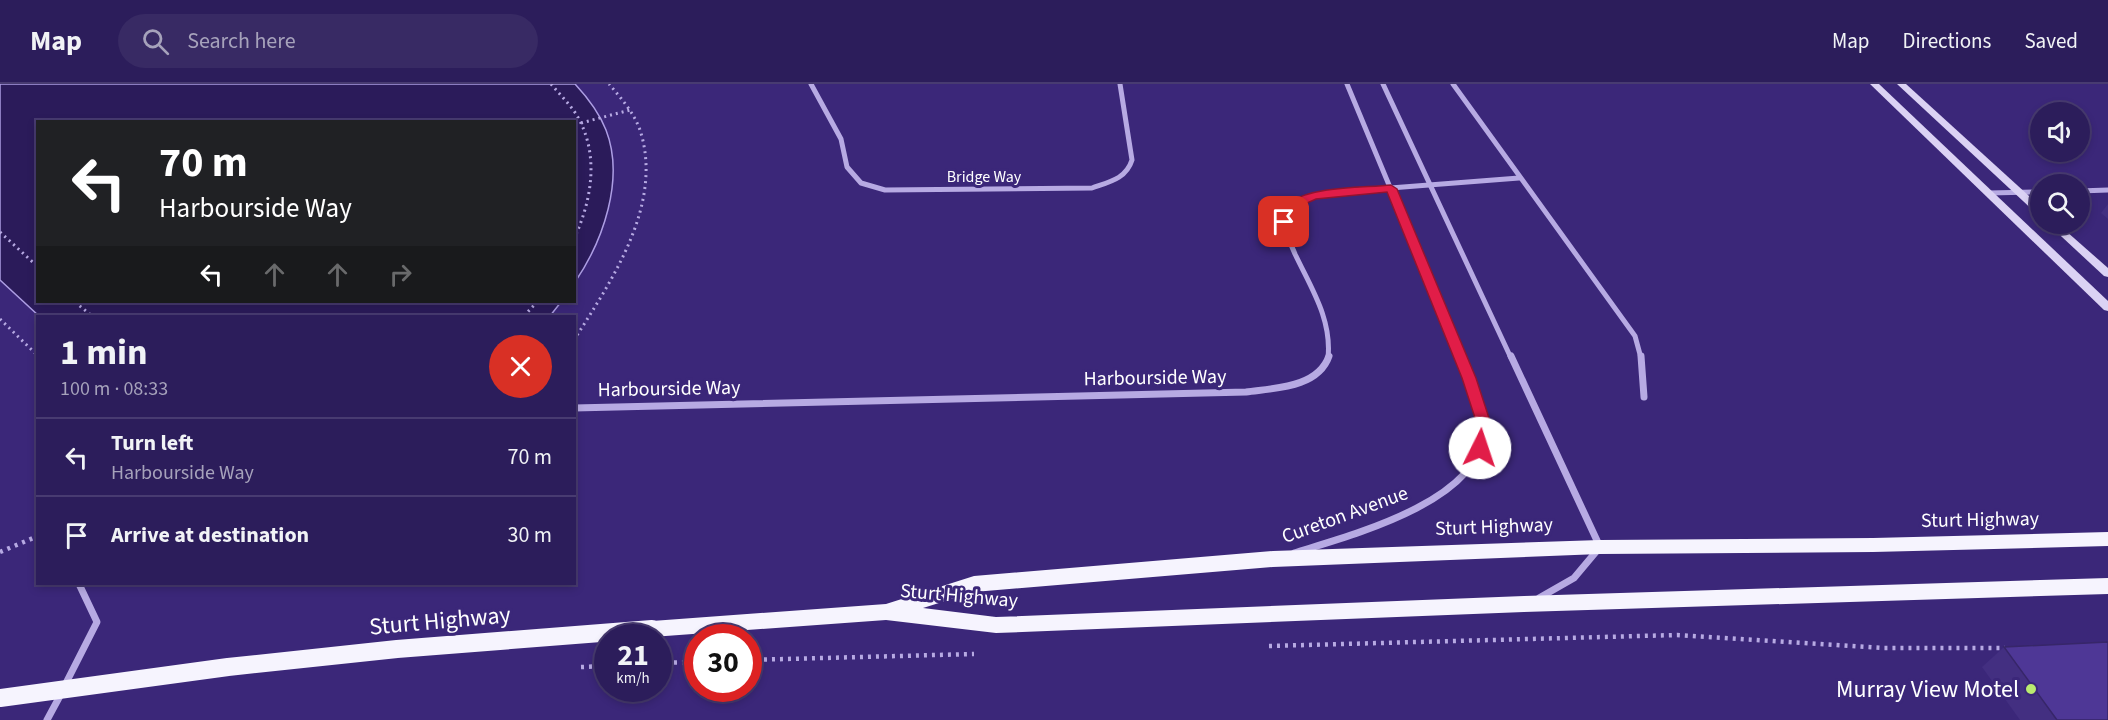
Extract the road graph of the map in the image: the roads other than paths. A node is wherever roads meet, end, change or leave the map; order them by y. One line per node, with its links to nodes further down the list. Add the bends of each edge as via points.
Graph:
1 (811, 84): 2 (street, Bridge Way, via 841,140 847,167 861,183 885,190 1092,188 1120,178 1132,160)
2 (1120, 84)
3 (1347, 84): 10 (street, Cureton Avenue)
4 (1383, 84): 9 (street)
5 (1453, 84): 8 (street)
6 (1874, 84): 15 (main road)
7 (1901, 84): 13 (main road)
8 (1520, 178): 9 (street, Harbourside Way); 20 (street, via 1635,336 1641,353)
9 (1430, 183): 10 (street, Harbourside Way); 23 (street)
10 (1391, 189): 21 (street, Harbourside Way, via 1319,194 1294,204 1287,213 1286,232 1328,327 1331,349 1325,366 1316,376 1296,386 1246,392); 24 (street, Cureton Avenue, via 1477,399 1483,425 1480,448 1460,478 1418,507 1377,525)
11 (2108, 190): 12 (street)
12 (2090, 191)
13 (2019, 192): 14 (street); 15 (street); 16 (main road)
14 (2030, 192)
15 (1989, 193): 19 (main road)
16 (2030, 202)
17 (2064, 234): 18 (main road)
18 (2108, 274)
19 (2108, 307)
20 (1644, 397)
21 (576, 408)
22 (2108, 539): 23 (highway, Sturt Highway)
23 (1600, 546): 24 (highway, Sturt Highway); 27 (street, via 1586,568 1567,585)
24 (1273, 559): 28 (highway, Sturt Highway, via 974,584)
25 (79, 585): 30 (street, via 97,622)
26 (2108, 586): 27 (highway, Sturt Highway)
27 (1524, 604): 28 (highway, Sturt Highway, via 996,625)
28 (886, 612): 29 (highway, Sturt Highway, bridge, via 397,649 250,664)
29 (0, 698)
30 (47, 720)

